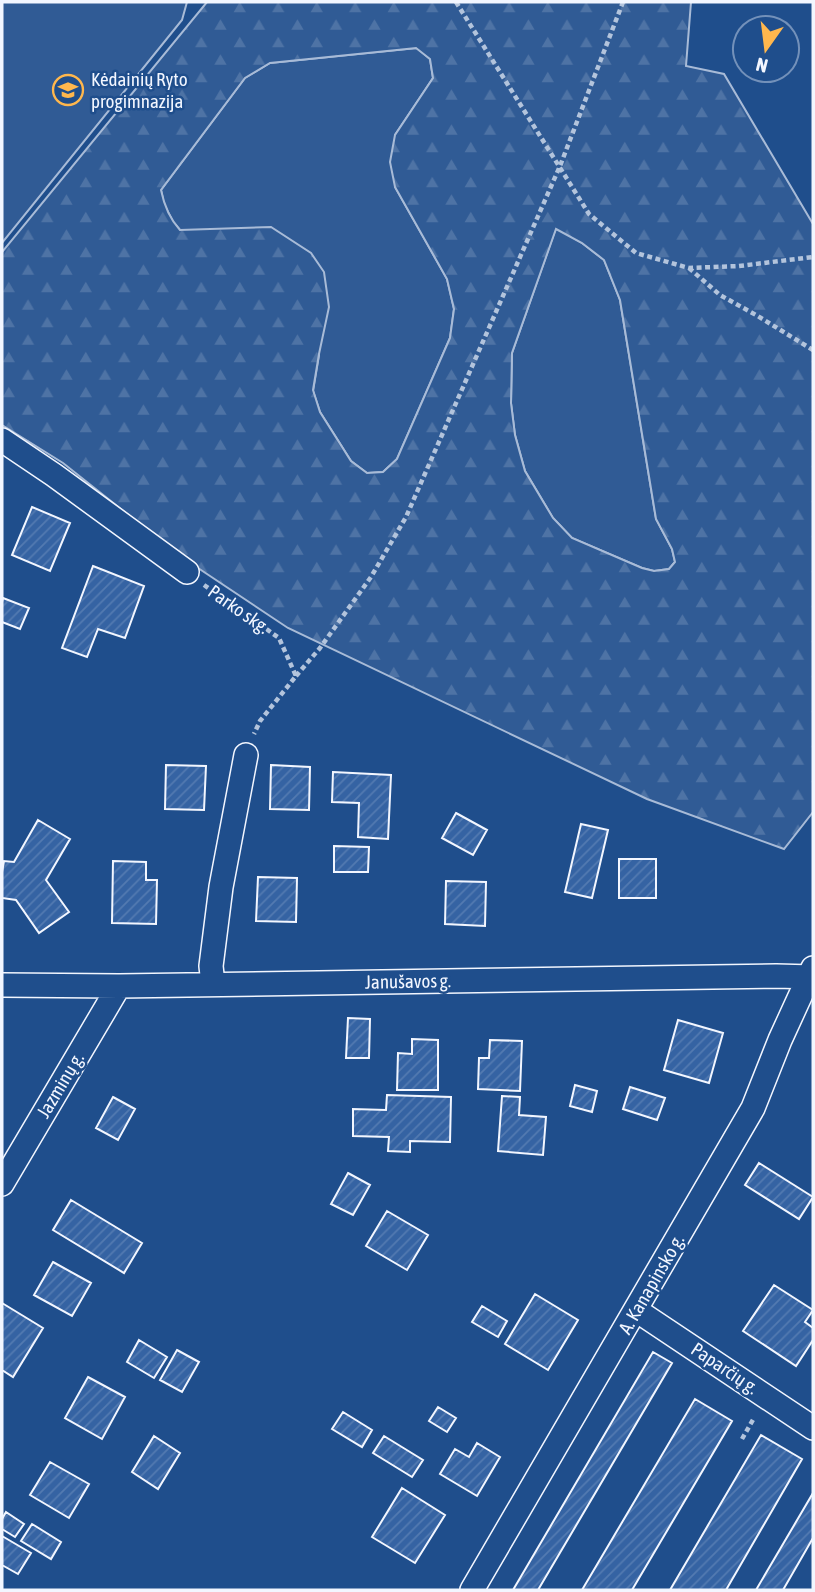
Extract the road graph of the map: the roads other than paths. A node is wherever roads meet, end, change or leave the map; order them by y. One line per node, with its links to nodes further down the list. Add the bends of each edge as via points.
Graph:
1 (2, 440): 2 (street)
2 (187, 572)
3 (246, 754): 5 (street, via 221,887)
4 (812, 974): 5 (street, Janušavos g.); 9 (street, A. Kanapinsko g., via 753,1108)
5 (212, 984): 7 (street, Janušavos g.)
6 (2, 985): 7 (street, Janušavos g.)
7 (119, 986): 8 (street, Jazminų g.)
8 (2, 1184)
9 (636, 1310): 10 (street, Paparčių g.); 11 (street, A. Kanapinsko g.)
10 (813, 1428)
11 (472, 1590)

